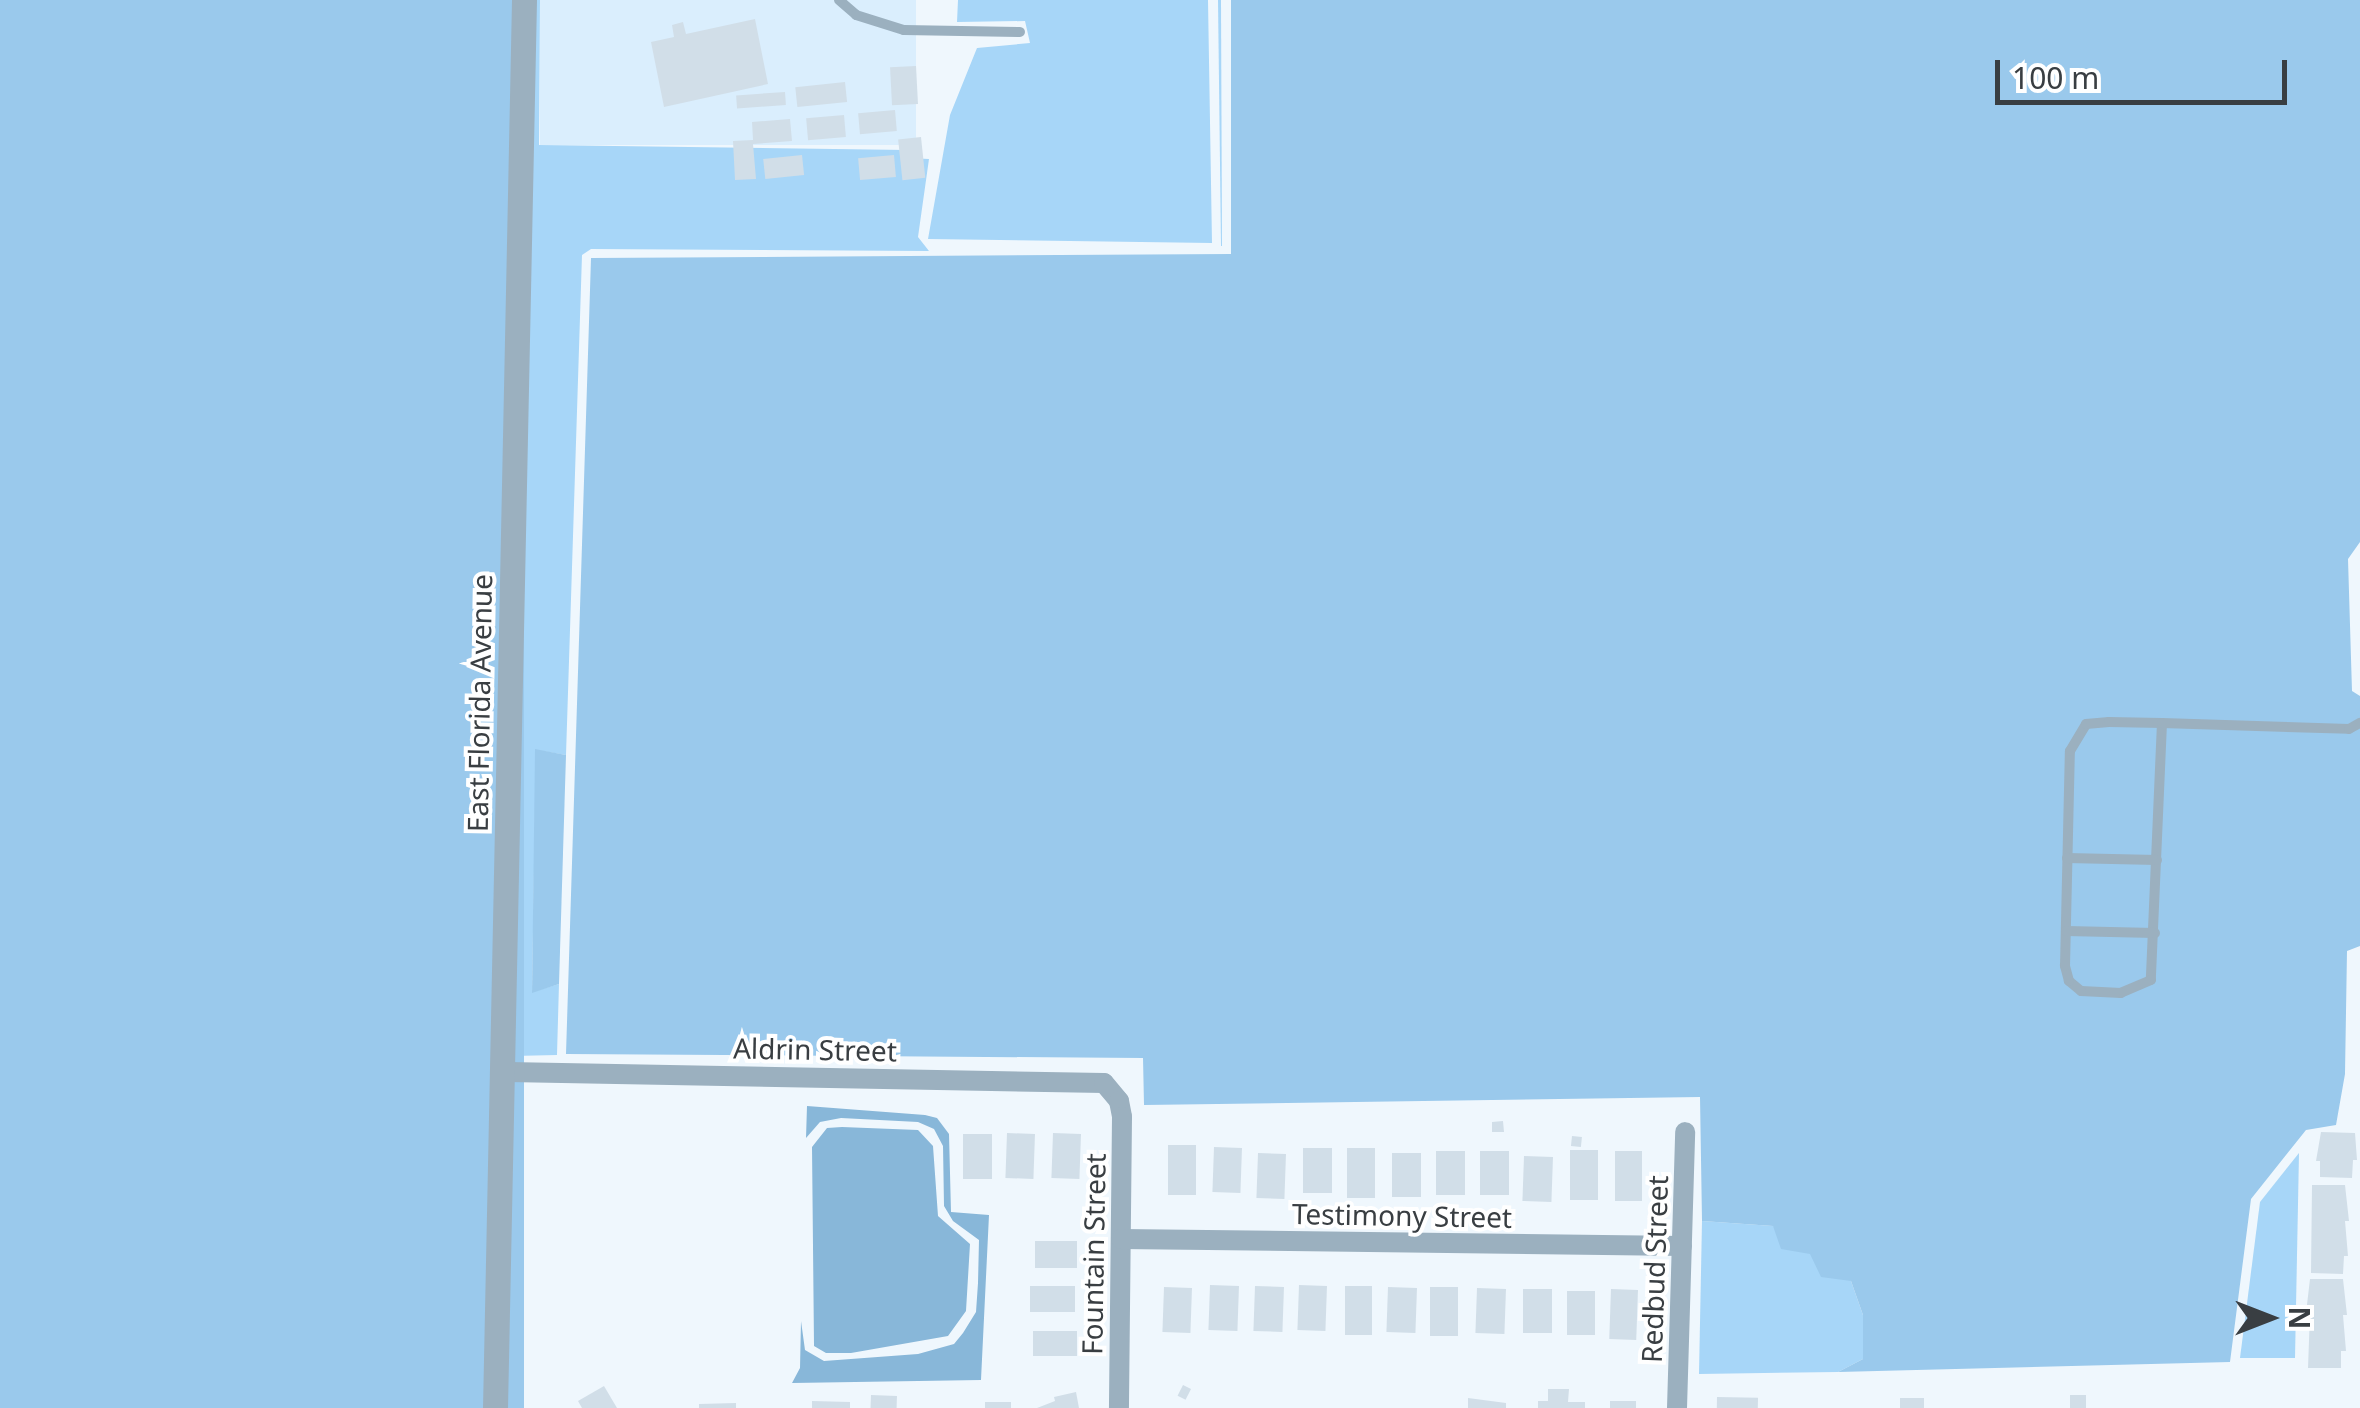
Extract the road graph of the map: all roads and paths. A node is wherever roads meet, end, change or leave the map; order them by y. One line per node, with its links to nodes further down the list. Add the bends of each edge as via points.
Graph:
1 (524, 0): 10 (street, East Florida Avenue)
2 (839, 0): 3 (lane, via 856,15 904,30)
3 (1020, 32)
4 (2162, 723): 5 (lane, via 2349,729); 6 (lane, via 2086,724 2074,738); 7 (lane)
5 (2360, 723)
6 (2067, 858): 7 (lane); 8 (lane)
7 (2157, 860): 9 (lane)
8 (2066, 931): 9 (lane); 9 (lane, via 2068,981 2081,990 2121,993 2150,980)
9 (2155, 933)
10 (502, 1072): 11 (street, Aldrin Street, via 1088,1081 1104,1083); 15 (street, East Florida Avenue)
11 (1119, 1102): 13 (street, Fountain Street)
12 (1685, 1132): 14 (street, Redbud Street)
13 (1121, 1239): 14 (street, Testimony Street); 16 (street, Fountain Street)
14 (1682, 1246): 17 (street, Redbud Street)
15 (495, 1408)
16 (1118, 1408)
17 (1677, 1408)

